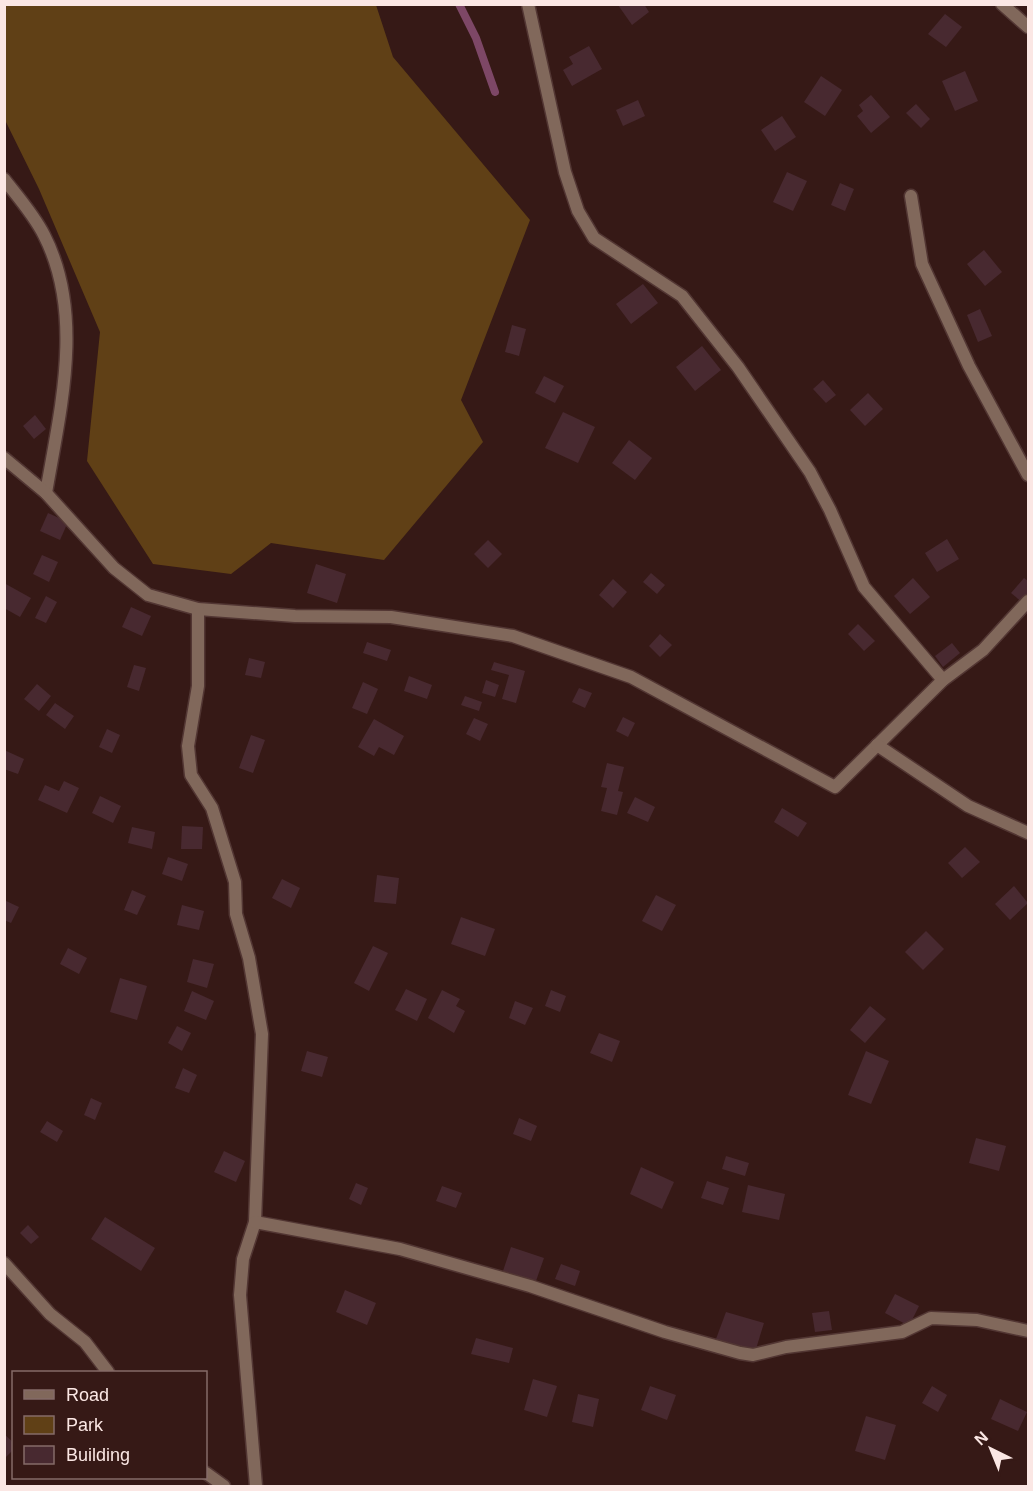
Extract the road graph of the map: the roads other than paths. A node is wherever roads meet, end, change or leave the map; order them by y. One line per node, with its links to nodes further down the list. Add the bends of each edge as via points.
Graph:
1 (528, 4): 11 (street, via 565,172 578,211 594,238 689,304 810,472 864,587)
2 (1002, 4): 3 (street)
3 (1029, 27)
4 (4, 179): 8 (street, via 44,235 60,281 67,324 66,379)
5 (911, 196): 7 (street, via 922,264 969,366)
6 (4, 458): 8 (street)
7 (1029, 475)
8 (46, 493): 10 (street, via 114,568 148,595)
9 (1029, 602): 11 (street, via 983,650)
10 (198, 609): 12 (street, via 391,617 513,636 631,677 835,787); 14 (street, via 198,686 188,746 191,775 212,808 235,882 236,914 249,958 262,1034)
11 (943, 680): 12 (street)
12 (877, 745): 13 (street, via 968,806)
13 (1029, 833)
14 (255, 1222): 16 (street, via 400,1249 530,1286 665,1332 753,1355 902,1332 931,1318 957,1317); 20 (street, via 243,1258 240,1295)
15 (4, 1263): 17 (street, via 50,1314 85,1342)
16 (1029, 1331)
17 (107, 1371)
18 (207, 1474): 19 (street)
19 (225, 1486)
20 (256, 1486)

